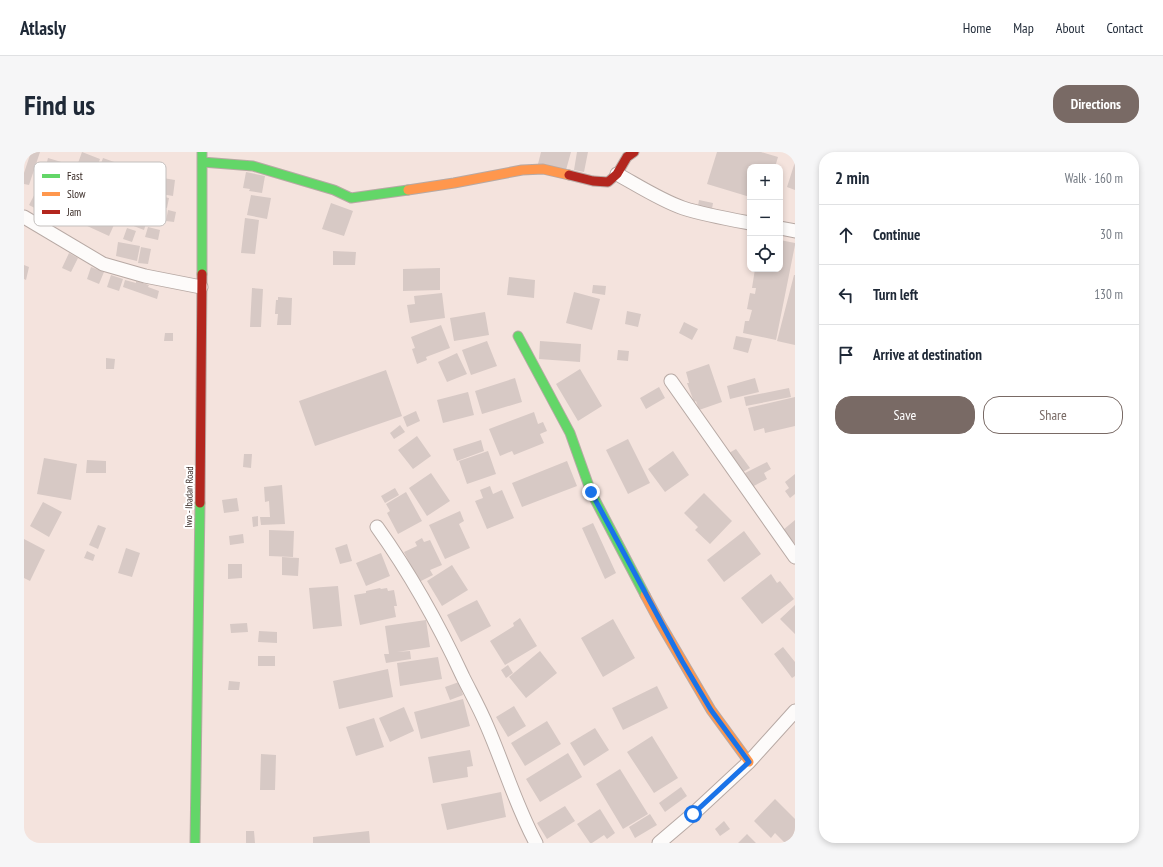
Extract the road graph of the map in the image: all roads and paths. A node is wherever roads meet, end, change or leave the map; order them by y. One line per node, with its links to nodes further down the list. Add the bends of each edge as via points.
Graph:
1 (202, 152): 3 (street, Iwo - Ibadan Road)
2 (634, 152): 4 (street, via 627,157)
3 (202, 162): 4 (street, via 253,166 334,190 351,198 522,170 543,169 608,182); 11 (street, Iwo - Ibadan Road)
4 (617, 174): 6 (street, via 682,208)
5 (24, 217): 7 (street)
6 (747, 222)
7 (34, 223)
8 (39, 226): 11 (street, via 103,264 145,276)
9 (783, 229): 10 (street)
10 (795, 231)
11 (201, 287): 18 (street, Iwo - Ibadan Road)
12 (518, 336): 17 (street, via 570,433 591,492 660,623 711,710)
13 (671, 381): 15 (street)
14 (377, 527): 19 (street, via 420,593 449,648 487,725)
15 (795, 556)
16 (795, 711): 17 (street)
17 (749, 762): 20 (street)
18 (196, 843)
19 (536, 843)
20 (659, 843)

